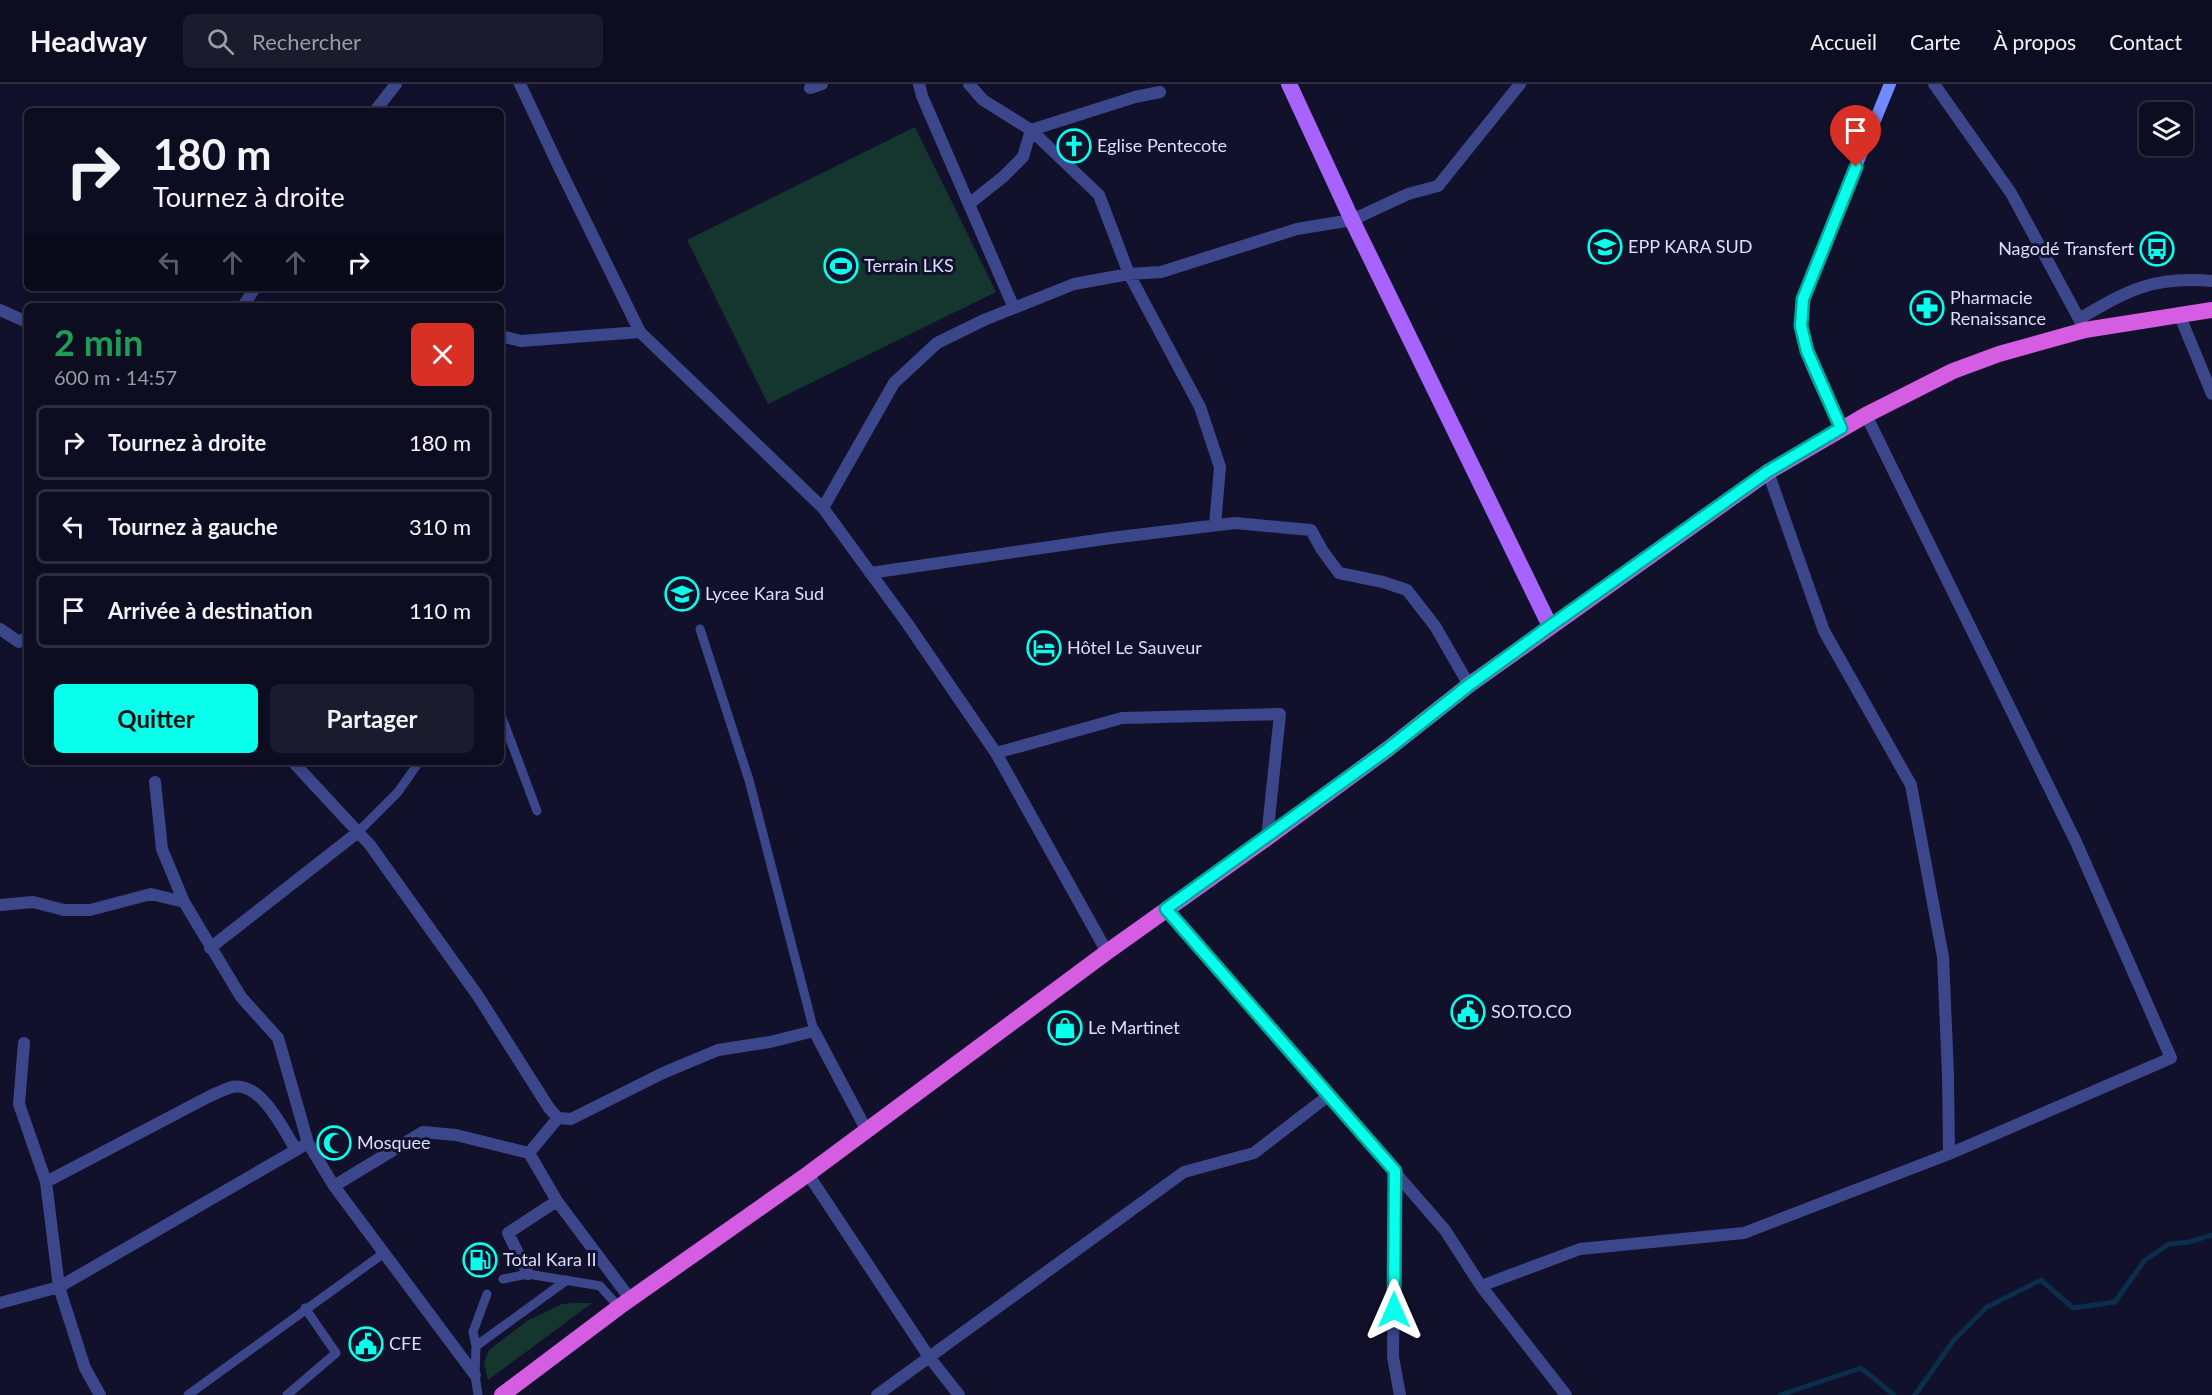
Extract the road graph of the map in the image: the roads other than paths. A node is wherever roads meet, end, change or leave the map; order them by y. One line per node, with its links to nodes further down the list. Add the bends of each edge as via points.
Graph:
1 (396, 84): 12 (street)
2 (520, 84): 24 (street)
3 (822, 84): 10 (street)
4 (919, 84): 14 (street)
5 (969, 84): 13 (street, via 983,100)
6 (1289, 84): 15 (main road)
7 (1520, 84): 15 (street, via 1438,186 1408,194)
8 (1890, 84): 28 (main road, via 1803,299 1801,326 1807,351)
9 (1934, 84): 23 (street, via 2011,193)
10 (810, 88)
11 (1160, 92): 13 (street)
12 (377, 108)
13 (1031, 130): 14 (street, via 1023,157); 16 (street, via 1099,195)
14 (969, 204): 18 (street)
15 (1352, 220): 16 (street, via 1297,229 1161,272); 33 (main road)
16 (1129, 274): 18 (street, via 1074,284); 31 (street, via 1200,407 1220,467)
17 (2212, 281): 23 (street, via 2174,279 2143,286 2121,294)
18 (1014, 308): 30 (street, via 937,343 894,383)
19 (0, 310): 22 (street)
20 (2212, 310): 21 (highway)
21 (2179, 314): 23 (highway); 26 (street)
22 (24, 320)
23 (2082, 325): 27 (highway, via 1962,368)
24 (640, 332): 25 (street, via 520,341); 30 (street)
25 (504, 337)
26 (2212, 394)
27 (1866, 415): 28 (highway); 59 (street, via 2076,842 2171,1058)
28 (1841, 428): 29 (highway)
29 (1767, 472): 33 (highway); 59 (street, via 1824,631 1911,785 1943,957)
30 (823, 508): 32 (street)
31 (1215, 525): 32 (street); 37 (street, via 1235,523 1311,530 1339,573 1407,590 1435,626)
32 (870, 573): 39 (street)
33 (1550, 626): 37 (highway)
34 (0, 629): 36 (street, via 19,642)
35 (700, 629): 51 (lane, via 749,780)
36 (24, 639)
37 (1469, 685): 45 (highway)
38 (504, 724): 43 (lane)
39 (996, 753): 45 (street, via 1122,718 1280,714); 50 (street)
40 (296, 765): 44 (street)
41 (417, 765): 44 (lane, via 398,792)
42 (155, 782): 46 (street, via 162,849)
43 (537, 811)
44 (357, 833): 49 (street); 54 (street, via 370,845 478,996)
45 (1267, 838): 48 (highway)
46 (184, 902): 47 (street, via 151,894 90,910 64,910 33,902); 49 (street)
47 (0, 905)
48 (1166, 909): 50 (highway); 53 (street)
49 (210, 948): 56 (street, via 241,997 278,1038)
50 (1107, 952): 55 (highway)
51 (814, 1031): 54 (street, via 718,1050 571,1119); 55 (street)
52 (24, 1043): 62 (street, via 19,1104)
53 (1328, 1096): 60 (street); 76 (street, via 1254,1154 1184,1172)
54 (558, 1118): 58 (street)
55 (867, 1131): 61 (highway)
56 (308, 1143): 57 (street); 63 (street)
57 (296, 1150): 62 (street, via 263,1100 250,1089 233,1087); 70 (street)
58 (529, 1153): 63 (street, via 456,1135 423,1132); 64 (street)
59 (1949, 1154): 69 (street, via 1744,1233 1580,1249)
60 (1395, 1171): 69 (street, via 1445,1230); 85 (street, via 1393,1357)
61 (808, 1173): 73 (highway); 76 (street)
62 (46, 1182): 70 (street)
63 (334, 1186): 65 (street)
64 (556, 1201): 66 (street, via 508,1233); 73 (street)
65 (384, 1253): 74 (lane); 77 (street)
66 (528, 1274): 67 (lane); 68 (lane)
67 (503, 1279)
68 (567, 1280): 73 (lane, via 600,1286); 75 (lane)
69 (1481, 1286): 86 (street)
70 (59, 1287): 72 (street); 78 (street, via 85,1368)
71 (487, 1294): 75 (lane, via 473,1332)
72 (0, 1303)
73 (625, 1304): 82 (highway)
74 (305, 1308): 79 (lane); 80 (lane, via 336,1353)
75 (476, 1346): 77 (lane)
76 (929, 1357): 83 (street); 84 (street)
77 (475, 1375): 81 (lane)
78 (100, 1395)
79 (188, 1395)
80 (287, 1395)
81 (478, 1395)
82 (502, 1395)
83 (877, 1395)
84 (960, 1395)
85 (1400, 1395)
86 (1566, 1395)

